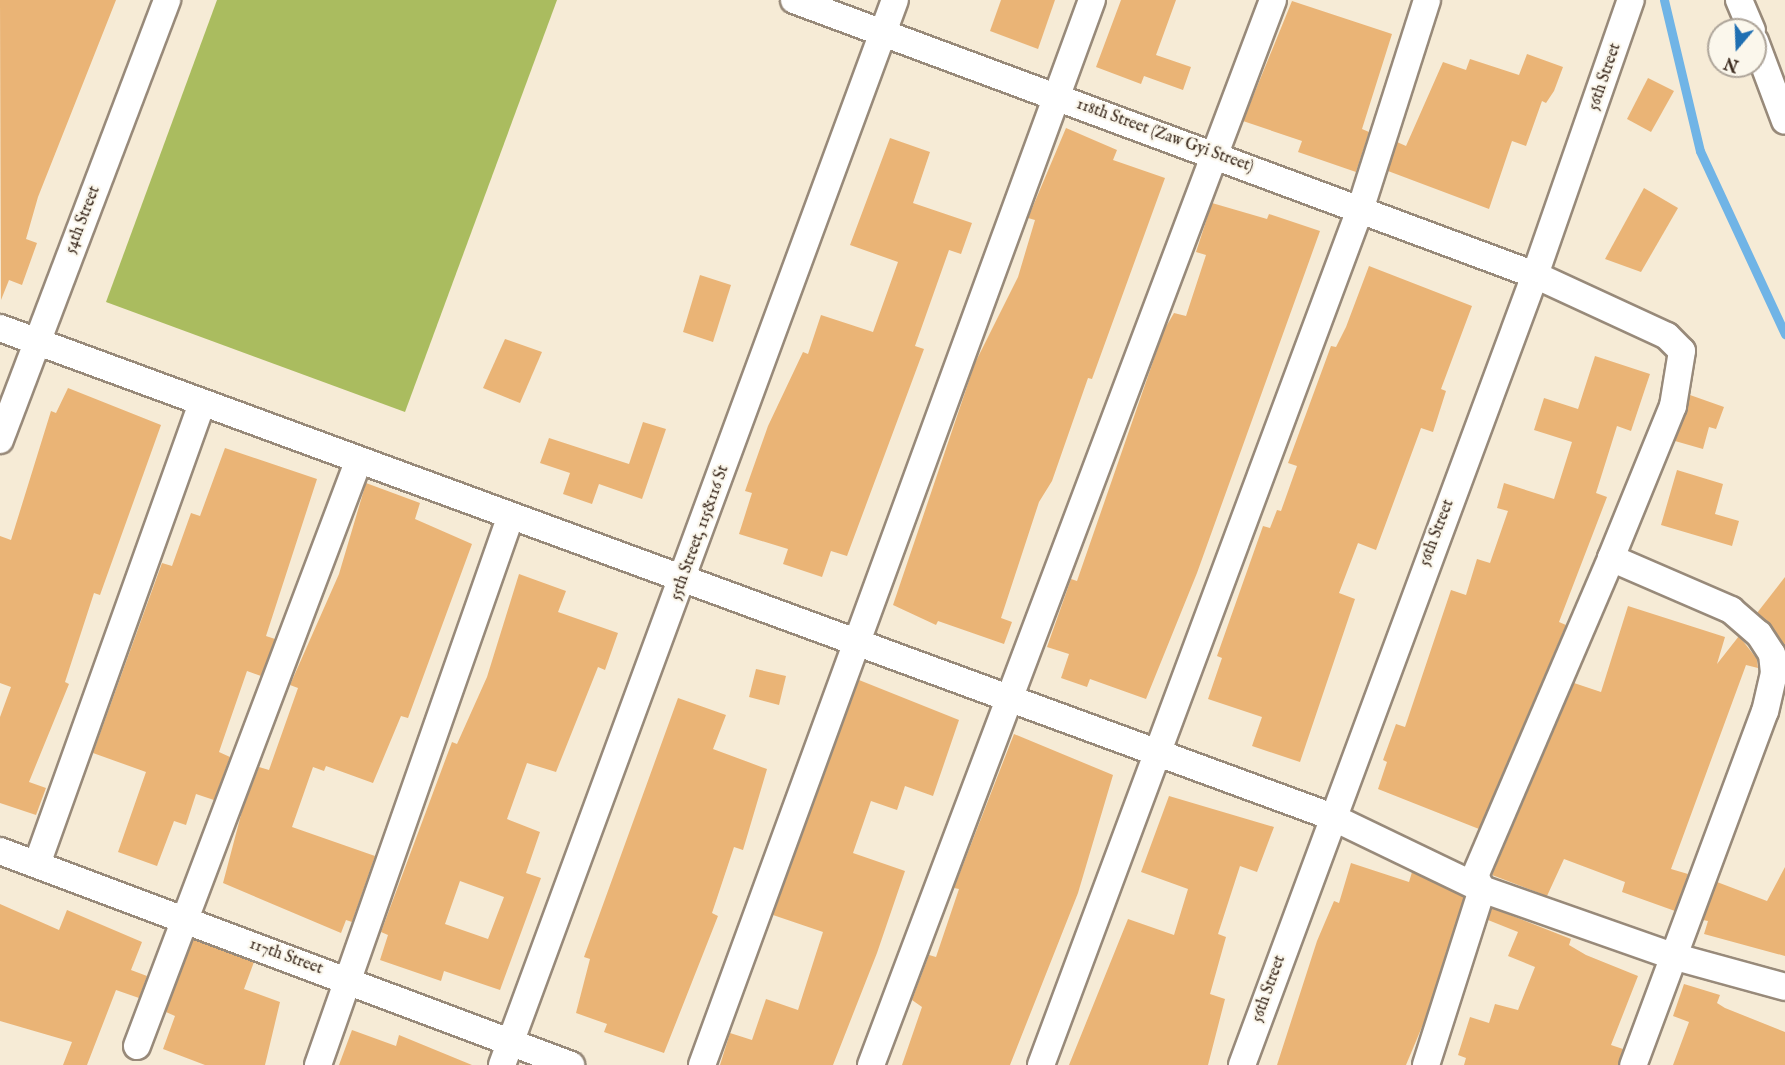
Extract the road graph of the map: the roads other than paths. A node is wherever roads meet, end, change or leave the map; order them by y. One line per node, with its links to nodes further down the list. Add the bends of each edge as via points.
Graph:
1 (167, 0): 18 (street, 54th Street)
2 (794, 0): 10 (street, 118th Street (Zaw Gyi Street))
3 (896, 0): 10 (street, 55th Street, 115&116 St)
4 (1092, 0): 12 (street)
5 (1273, 0): 14 (street)
6 (1427, 0): 15 (street)
7 (1631, 0): 16 (street, 56th Street)
8 (1739, 0): 9 (street)
9 (1747, 18)
10 (884, 33): 12 (street, 118th Street (Zaw Gyi Street)); 24 (street, 55th Street, 115&116 St)
11 (1767, 73): 13 (street)
12 (1056, 97): 14 (street, 118th Street (Zaw Gyi Street)); 25 (street)
13 (1785, 121)
14 (1212, 153): 15 (street, 118th Street (Zaw Gyi Street)); 26 (street)
15 (1361, 207): 16 (street, 118th Street (Zaw Gyi Street)); 27 (street)
16 (1535, 275): 23 (street, 118th Street (Zaw Gyi Street), via 1667,336 1682,351 1673,406); 28 (street, 56th Street)
17 (0, 328): 18 (street)
18 (37, 342): 19 (street); 20 (street, 54th Street)
19 (202, 404): 21 (street); 30 (street)
20 (0, 440)
21 (358, 462): 22 (street); 32 (street)
22 (510, 518): 24 (street); 34 (street)
23 (1611, 558): 31 (street, via 1475,876); 33 (street, via 1731,610 1759,634 1772,654 1765,711)
24 (682, 582): 25 (street); 37 (street, 55th Street, 115&116 St)
25 (858, 646): 26 (street); 40 (street)
26 (1006, 701): 27 (street); 41 (street)
27 (1156, 755): 28 (street); 42 (street)
28 (1330, 816): 31 (street); 43 (street, 56th Street)
29 (0, 851): 30 (street, 117th Street)
30 (37, 864): 32 (street, 117th Street)
31 (1482, 889): 33 (street); 44 (street)
32 (184, 920): 34 (street, 117th Street); 36 (street)
33 (1672, 956): 35 (street); 45 (street)
34 (349, 980): 37 (street, 117th Street); 38 (street)
35 (1785, 987)
36 (137, 1046)
37 (507, 1054): 39 (street, 117th Street)
38 (318, 1065)
39 (571, 1065)
40 (702, 1065)
41 (871, 1065)
42 (1041, 1065)
43 (1242, 1065)
44 (1426, 1065)
45 (1633, 1065)

